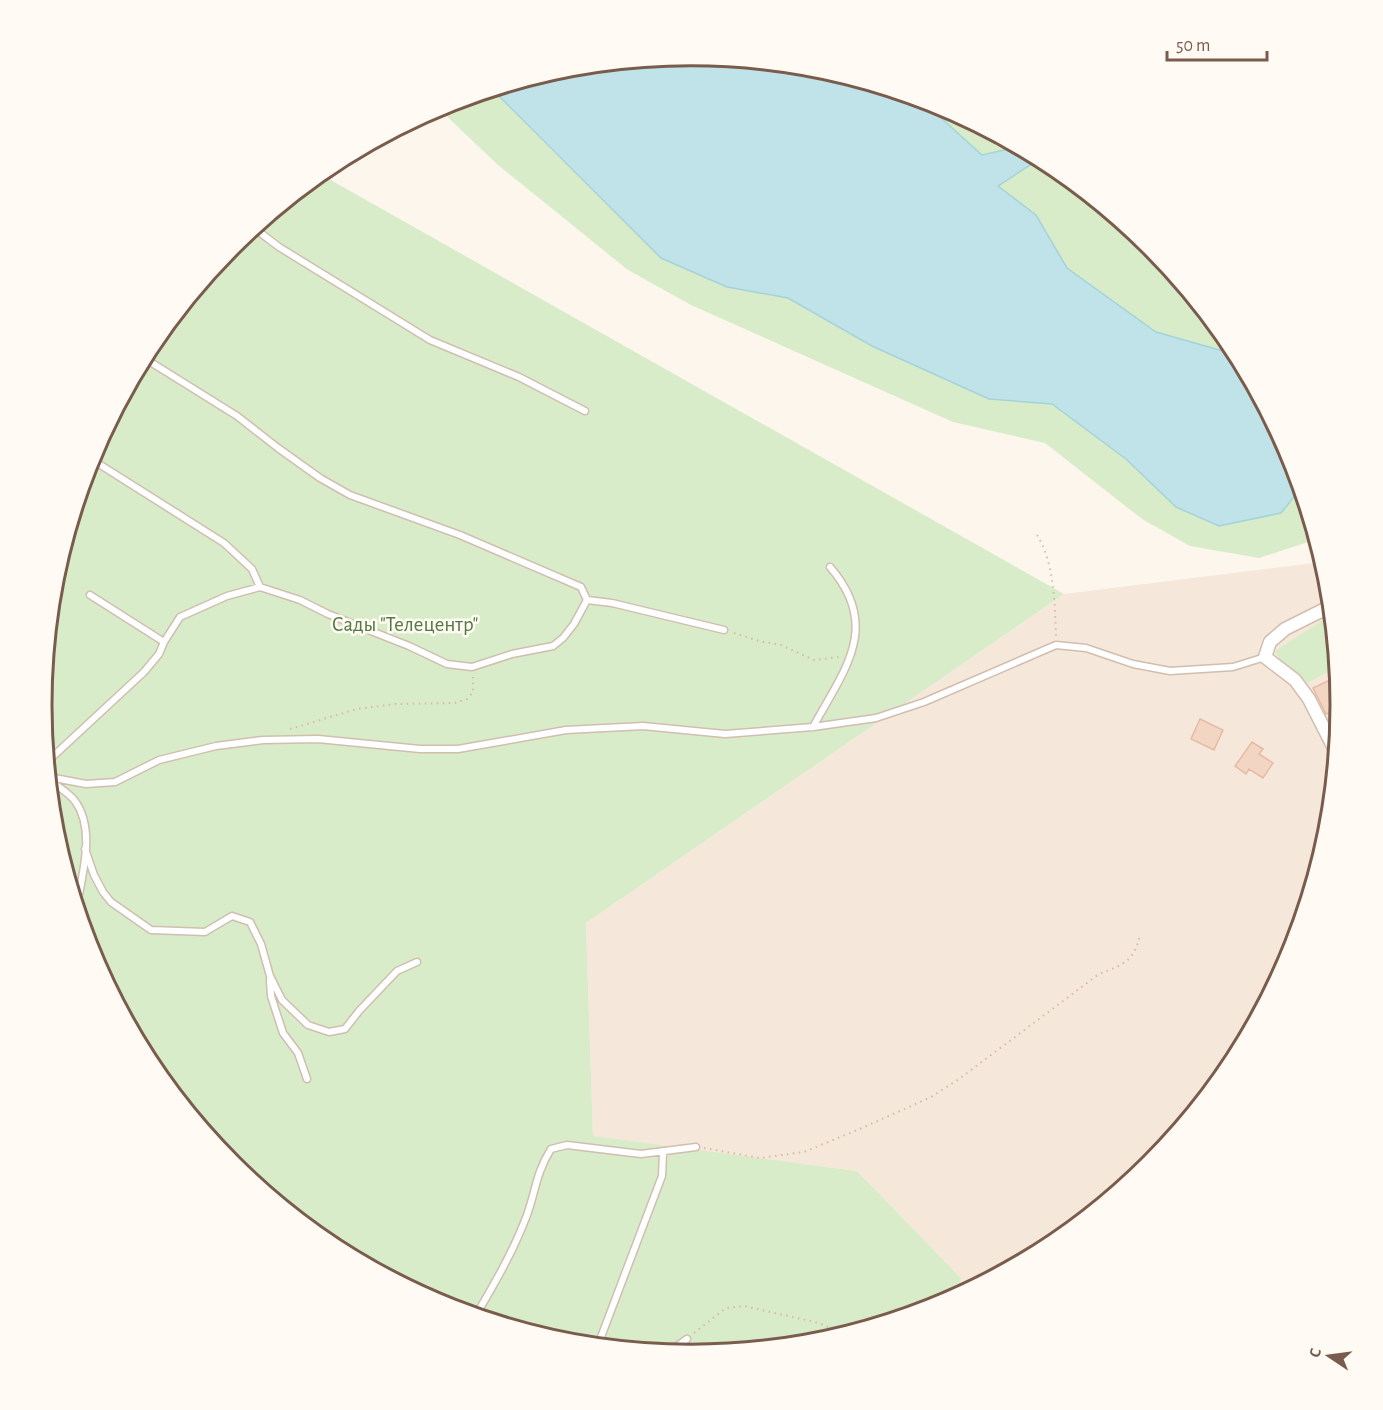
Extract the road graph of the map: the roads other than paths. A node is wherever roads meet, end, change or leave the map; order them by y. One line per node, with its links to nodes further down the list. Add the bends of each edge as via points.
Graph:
1 (261, 233): 3 (lane, via 430,340)
2 (152, 363): 8 (lane, via 237,416 311,472 350,495 460,535 581,587)
3 (585, 411)
4 (99, 464): 6 (lane, via 224,543 252,569)
5 (830, 567): 13 (lane, via 855,610 856,631 852,656)
6 (260, 587): 8 (lane, via 300,600 447,664 472,667 553,646 564,638); 11 (lane, via 227,596 180,617)
7 (90, 595): 11 (lane)
8 (587, 600): 10 (lane)
9 (1323, 610): 12 (street, via 1285,629 1270,642)
10 (724, 630)
11 (164, 642): 15 (lane, via 144,672)
12 (1265, 657): 13 (lane, via 1233,667 1170,671 1133,664 1086,648 1056,645 924,702 876,718); 14 (street, via 1295,680)
13 (813, 727): 16 (lane, via 725,734 643,726 566,730 458,748 420,749 318,739 263,740 159,760 115,782 86,784)
14 (1329, 739)
15 (55, 755)
16 (57, 779)
17 (58, 786): 18 (lane, via 75,801 86,825)
18 (85, 849): 19 (lane); 21 (lane, via 94,875 111,902 151,930 205,932 232,916 250,922)
19 (79, 888)
20 (417, 962): 21 (lane, via 397,971 345,1029 329,1032 308,1025 282,1000)
21 (270, 976): 22 (lane, via 271,996 283,1033 298,1053)
22 (307, 1079)
23 (696, 1147): 24 (lane)
24 (663, 1153): 25 (lane, via 567,1145 551,1149 540,1166 527,1215); 26 (lane, via 662,1176)
25 (480, 1308)
26 (601, 1338)
27 (687, 1339): 28 (lane)
28 (680, 1344)

